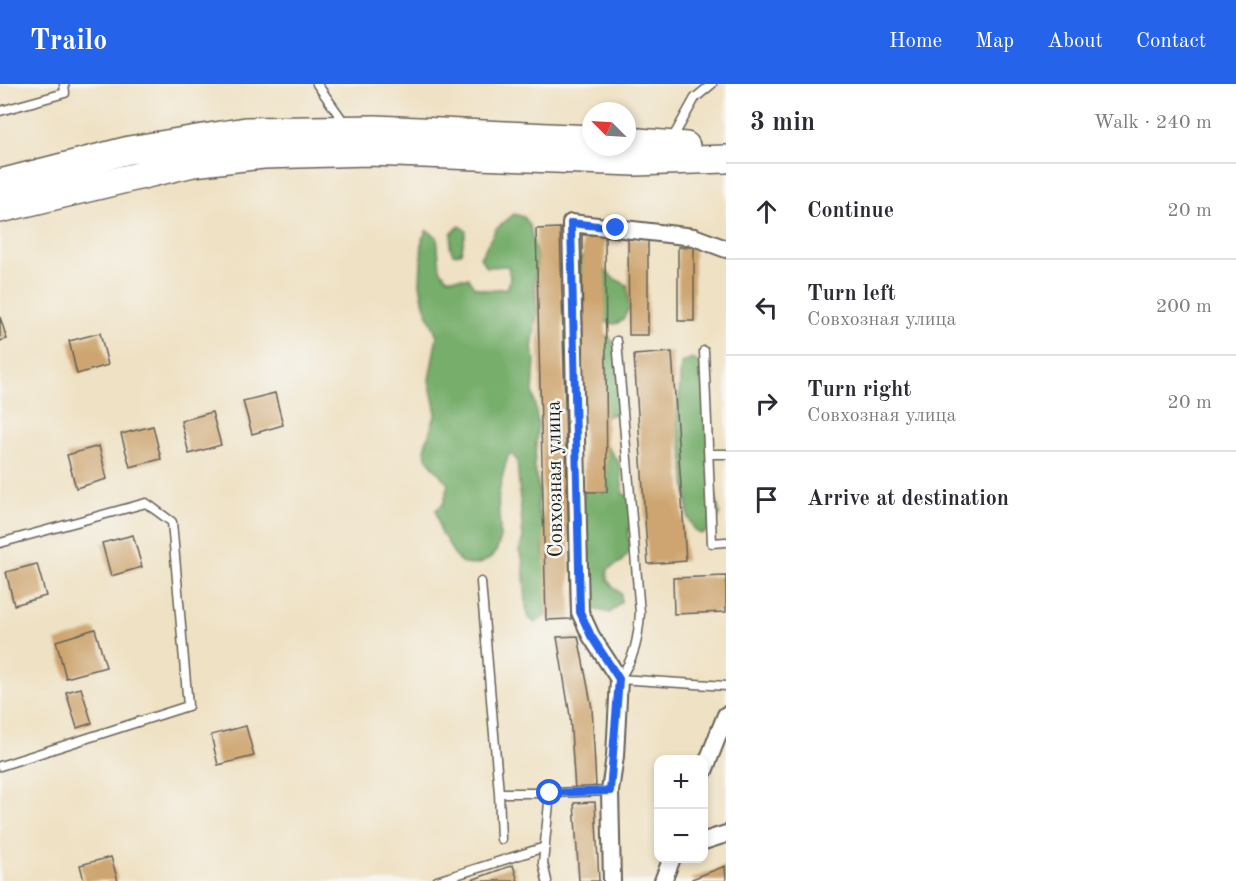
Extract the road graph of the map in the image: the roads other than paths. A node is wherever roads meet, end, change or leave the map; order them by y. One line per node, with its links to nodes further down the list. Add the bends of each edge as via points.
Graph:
1 (64, 84): 4 (lane, via 65,93)
2 (317, 84): 5 (lane)
3 (712, 84): 8 (lane, via 694,98)
4 (0, 111)
5 (350, 130): 6 (main road); 11 (main road, via 246,131 129,150)
6 (582, 138)
7 (636, 142): 8 (main road)
8 (670, 145): 9 (main road)
9 (726, 151)
10 (726, 159): 12 (main road, via 635,162 369,152 263,155 193,163)
11 (0, 183)
12 (0, 209)
13 (726, 249): 21 (street, Совхозная улица, via 694,237 571,223 580,612)
14 (617, 341): 21 (lane, via 640,614 638,646)
15 (704, 351): 16 (lane)
16 (709, 454): 17 (lane); 18 (lane, via 712,543)
17 (726, 454)
18 (726, 542)
19 (0, 543): 25 (lane, via 146,503 172,522 188,706)
20 (481, 582): 27 (lane)
21 (619, 679): 22 (lane); 26 (street)
22 (726, 686)
23 (726, 714): 24 (street)
24 (708, 761)
25 (0, 766)
26 (610, 791): 28 (lane); 36 (street)
27 (499, 793): 28 (lane); 30 (lane)
28 (550, 793): 32 (lane)
29 (726, 834): 31 (street)
30 (501, 839)
31 (708, 840)
32 (544, 847): 34 (lane); 35 (lane)
33 (670, 863): 37 (street)
34 (437, 881)
35 (547, 881)
36 (612, 881)
37 (663, 881)

